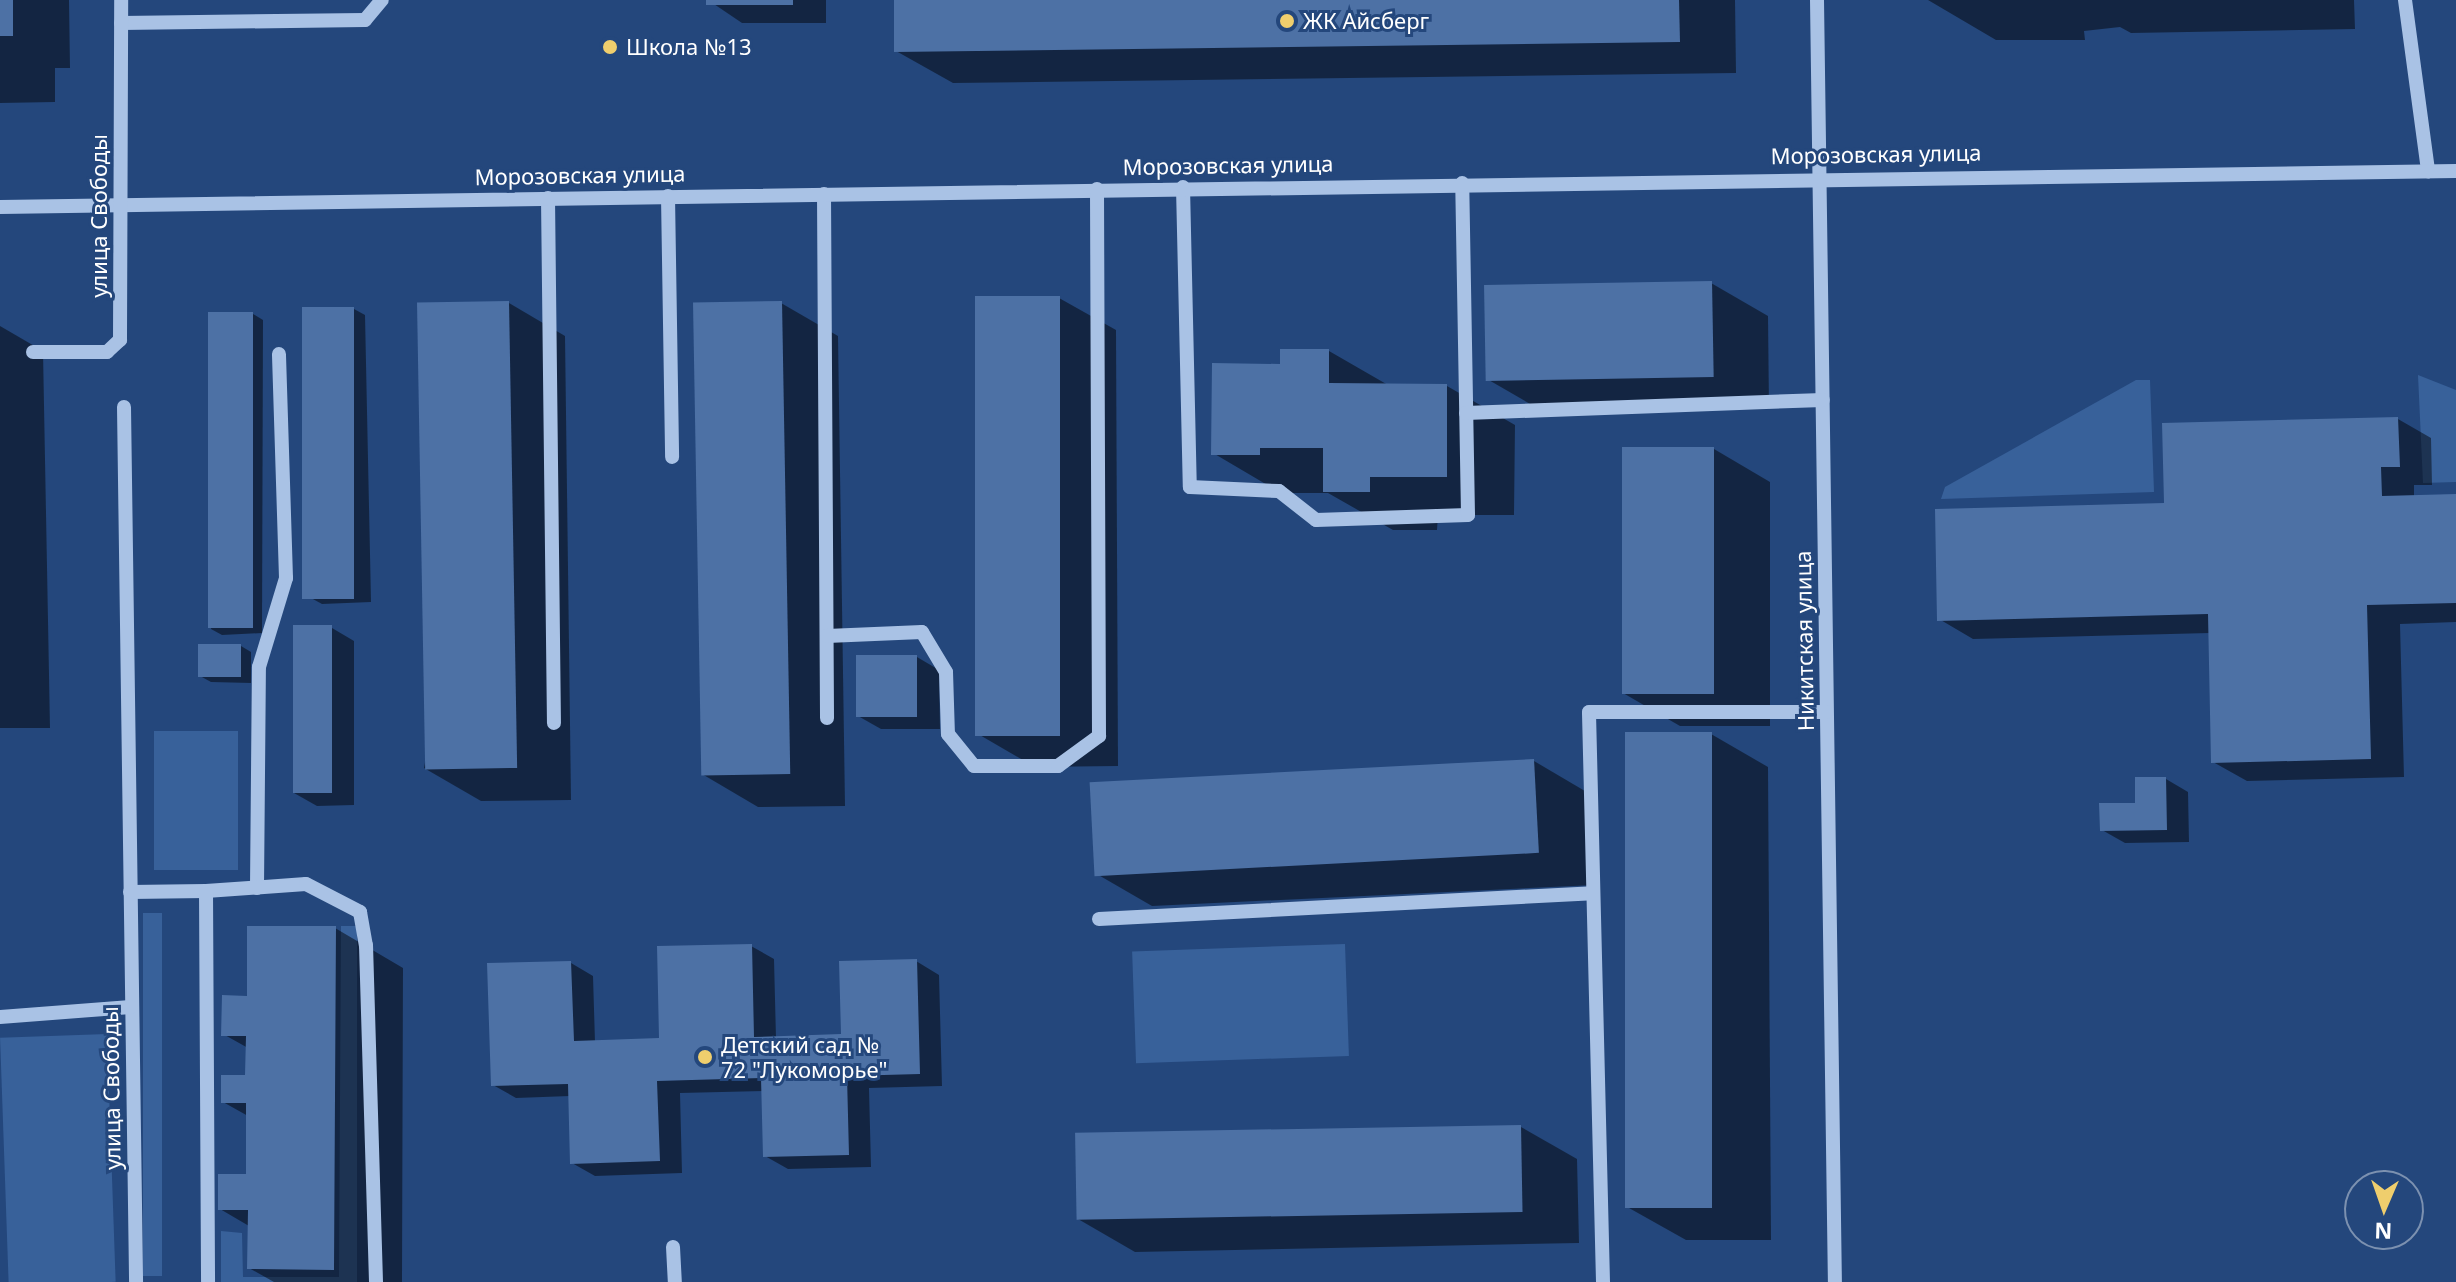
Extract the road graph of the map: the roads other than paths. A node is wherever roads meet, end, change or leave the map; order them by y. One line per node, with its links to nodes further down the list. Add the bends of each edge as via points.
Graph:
1 (121, 0): 5 (street, улица Свободы)
2 (382, 0): 5 (street, via 365,20)
3 (1817, 0): 8 (street, Никитская улица)
4 (2405, 0): 6 (street)
5 (121, 23): 15 (street, улица Свободы)
6 (2428, 171): 7 (street, Морозовская улица); 8 (street, Морозовская улица)
7 (2456, 171)
8 (1820, 177): 9 (street, Морозовская улица); 19 (street, Никитская улица)
9 (1462, 183): 10 (street, Морозовская улица); 21 (street)
10 (1183, 187): 11 (street, Морозовская улица); 21 (street, via 1190,487 1279,491 1316,520 1468,515)
11 (1097, 189): 12 (street, Морозовская улица); 23 (street, via 1099,736 1058,766 974,766 948,734 946,672 922,632)
12 (824, 194): 13 (street, Морозовская улица); 23 (street)
13 (668, 196): 14 (street, Морозовская улица); 22 (street)
14 (548, 198): 15 (street, Морозовская улица); 26 (street)
15 (122, 205): 16 (street, Морозовская улица); 17 (street, улица Свободы, via 120,340 107,352)
16 (0, 207)
17 (33, 352)
18 (279, 354): 27 (street, via 286,578 259,667)
19 (1823, 400): 21 (street); 24 (street, Никитская улица)
20 (124, 407): 29 (street, улица Свободы)
21 (1466, 413)
22 (672, 457)
23 (827, 636): 25 (street)
24 (1826, 712): 30 (street, via 1589,712); 40 (street, Никитская улица)
25 (827, 718)
26 (554, 723)
27 (257, 888): 28 (street); 37 (street, via 306,884 360,912 366,945)
28 (206, 891): 29 (street); 36 (street)
29 (130, 892): 32 (street, улица Свободы)
30 (1592, 893): 31 (street); 39 (street)
31 (1099, 919)
32 (131, 1007): 33 (street); 35 (street, улица Свободы)
33 (0, 1017)
34 (673, 1247): 38 (street)
35 (136, 1282)
36 (208, 1282)
37 (376, 1282)
38 (675, 1282)
39 (1603, 1282)
40 (1835, 1282)

